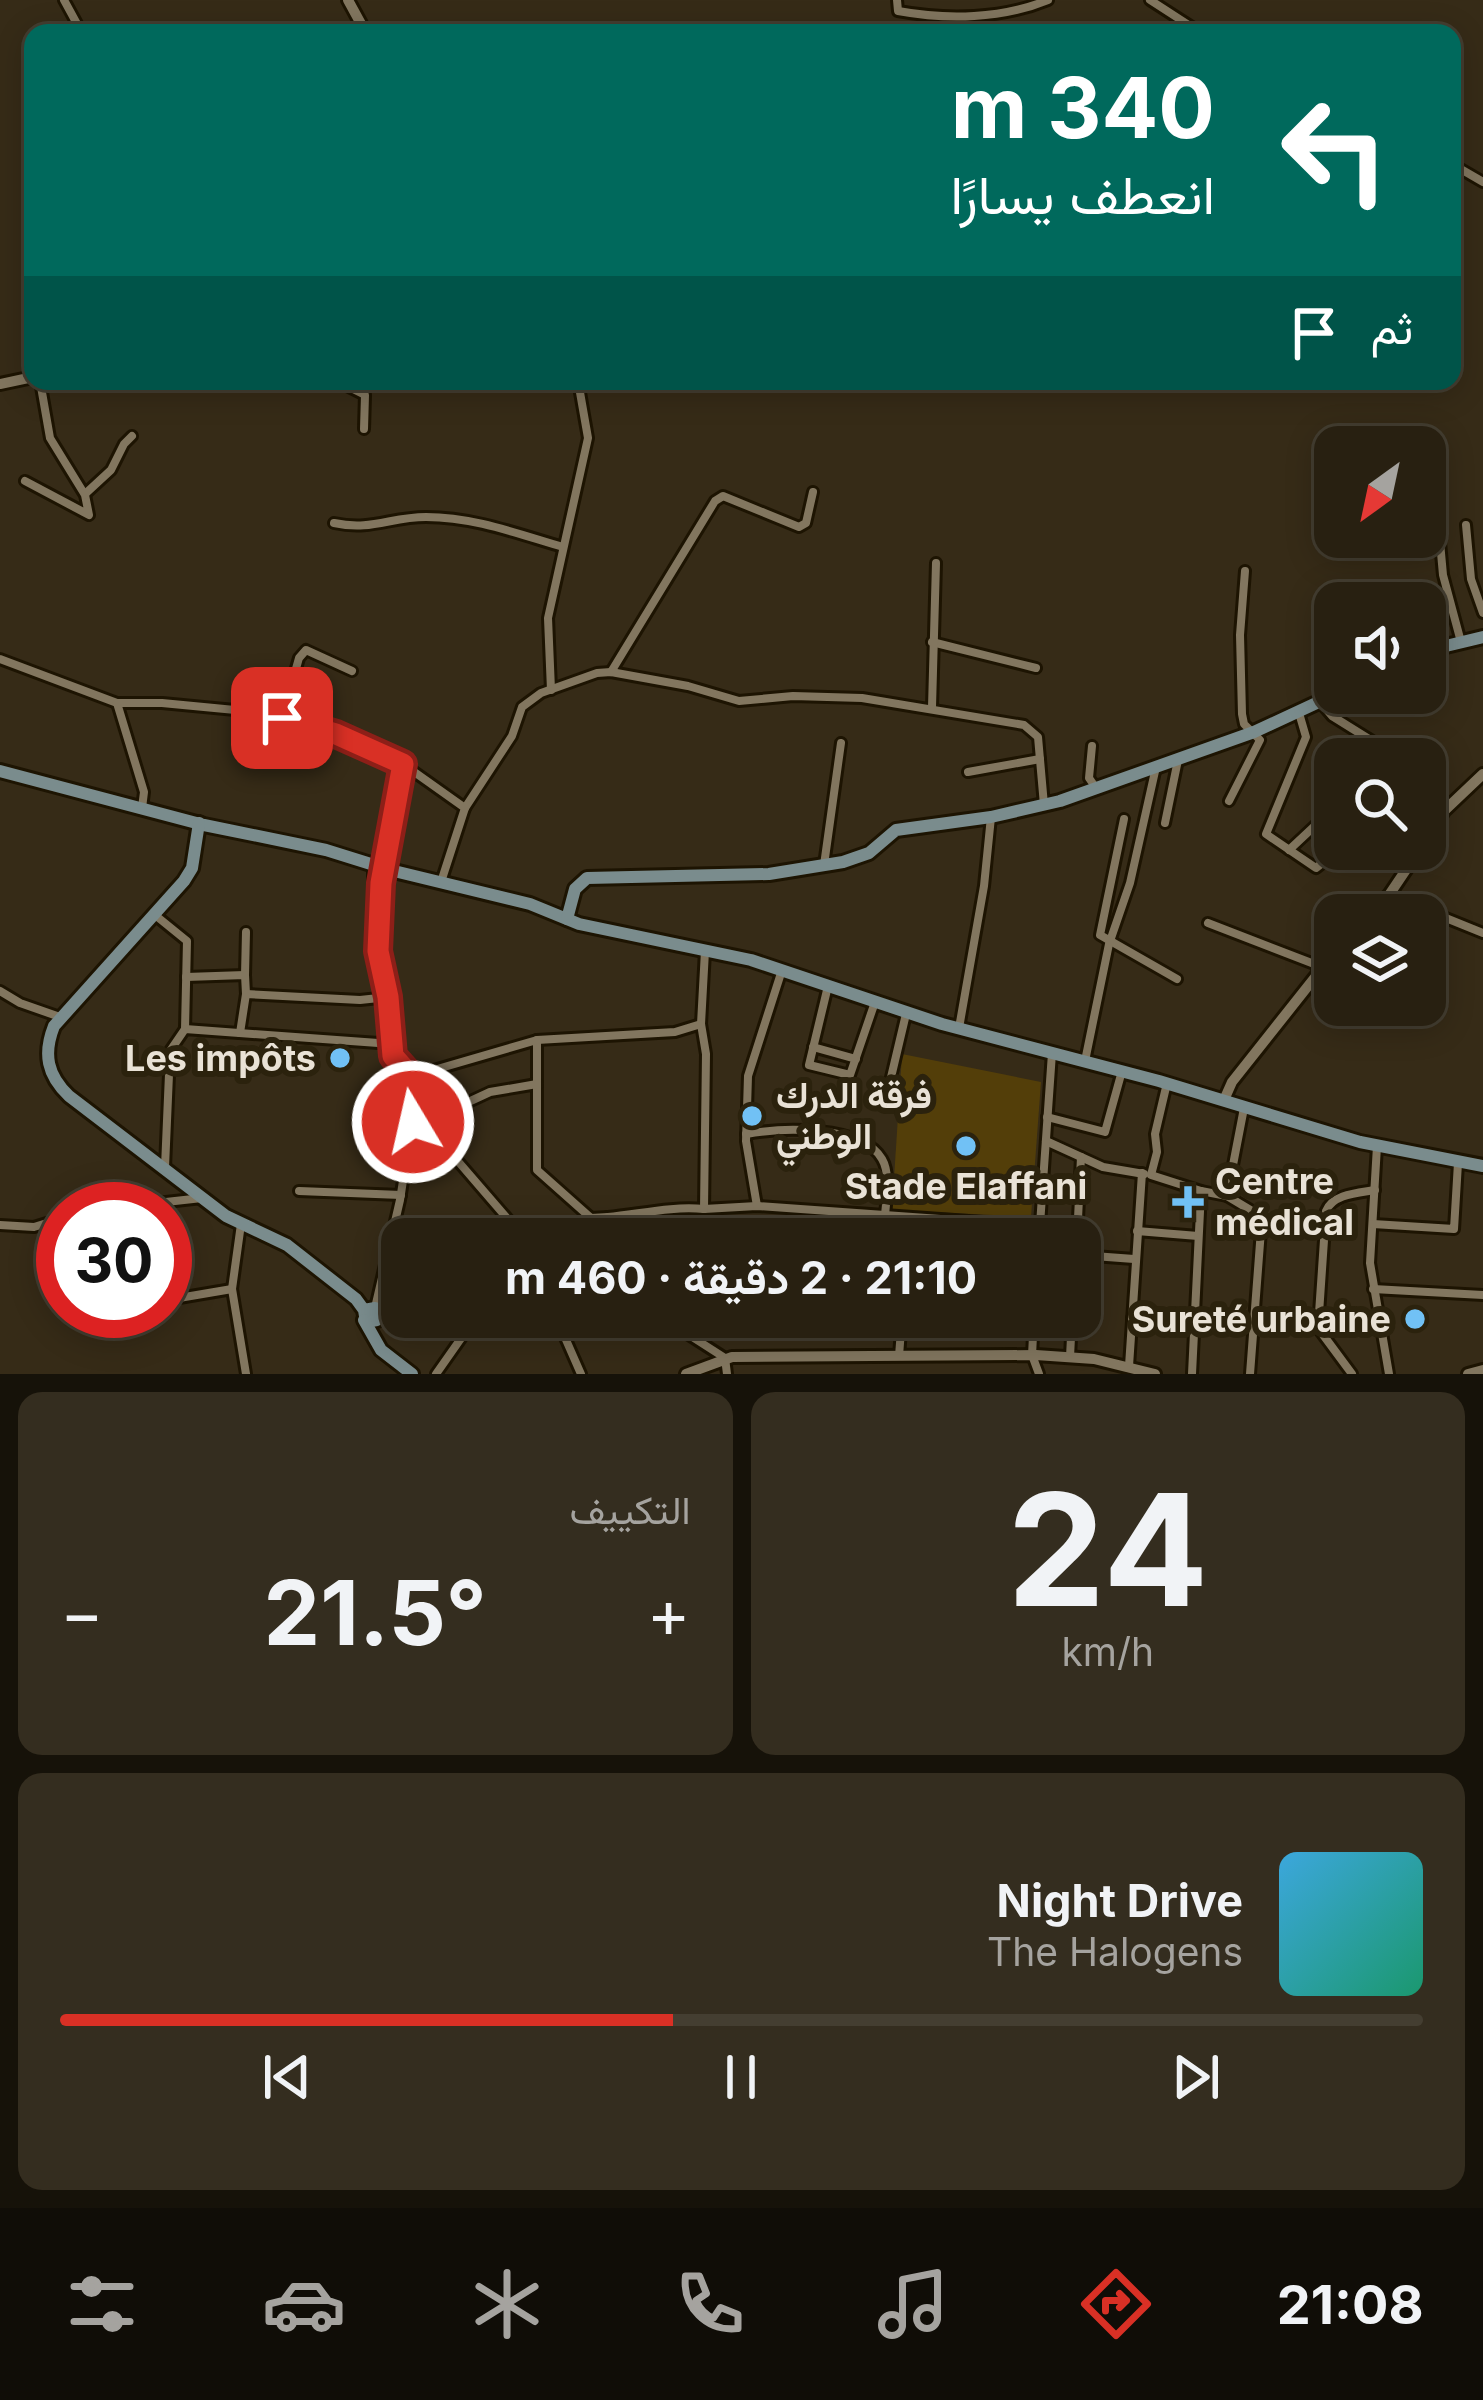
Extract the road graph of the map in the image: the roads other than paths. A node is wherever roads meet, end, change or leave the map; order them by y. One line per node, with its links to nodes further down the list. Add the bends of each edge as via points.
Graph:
1 (897, 0): 5 (street, via 898,11)
2 (926, 0): 5 (street)
3 (1048, 0): 5 (street, via 1017,11)
4 (1150, 0): 6 (street)
5 (928, 16)
6 (1187, 24)
7 (39, 390): 14 (street, via 50,438)
8 (355, 390): 10 (street, via 365,395)
9 (580, 390): 17 (street, via 588,438)
10 (364, 429)
11 (132, 436): 14 (street)
12 (25, 481): 14 (street, via 87,516)
13 (813, 492): 29 (street, via 800,527 722,496 715,501)
14 (85, 495)
15 (334, 523): 17 (street, via 360,528 453,518)
16 (1466, 525): 21 (street)
17 (563, 548): 30 (street, via 548,618)
18 (1441, 558): 24 (street)
19 (936, 563): 23 (street)
20 (1244, 571): 37 (street, via 1242,714)
21 (1483, 613)
22 (1483, 637): 24 (main road)
23 (932, 642): 27 (street); 33 (street)
24 (1461, 642): 25 (main road)
25 (1446, 645)
26 (0, 659): 31 (street)
27 (1036, 668)
28 (352, 671): 36 (street, via 306,650)
29 (611, 672): 30 (street); 33 (street, via 739,701 833,696)
30 (550, 690): 52 (street, via 522,707)
31 (117, 703): 36 (street); 51 (street)
32 (1314, 706): 34 (main road)
33 (932, 707): 41 (street, via 1031,727)
34 (1299, 712): 37 (main road); 60 (street, via 1306,737 1266,834)
35 (1330, 714): 38 (street)
36 (282, 718): 43 (street)
37 (1254, 732): 42 (main road); 49 (street, via 1259,744)
38 (1367, 738)
39 (841, 743): 62 (street)
40 (1092, 746): 48 (street, via 1088,778)
41 (1040, 759): 46 (street); 50 (street)
42 (1178, 760): 44 (main road); 57 (street)
43 (403, 764): 52 (street); 61 (street)
44 (1156, 767): 48 (main road); 71 (street)
45 (0, 771): 51 (main road)
46 (968, 772)
47 (1483, 773): 53 (street)
48 (1096, 788): 50 (main road)
49 (1229, 801)
50 (1044, 806): 55 (main road)
51 (142, 808): 58 (main road)
52 (465, 808): 64 (street)
53 (1448, 808): 54 (street)
54 (1446, 811)
55 (991, 817): 62 (main road, via 896,830 869,854); 87 (street)
56 (1124, 819): 71 (street, via 1099,930)
57 (1165, 823)
58 (200, 824): 61 (main road); 65 (main road, via 192,868)
59 (1314, 827): 60 (street)
60 (1289, 850): 63 (street)
61 (378, 867): 64 (main road); 82 (street, via 378,951)
62 (824, 867): 67 (main road, via 587,878)
63 (1314, 867)
64 (441, 882): 67 (main road)
65 (155, 915): 76 (street, via 187,941); 85 (main road)
66 (1446, 918): 70 (street)
67 (567, 919): 72 (main road)
68 (1208, 923): 73 (street)
69 (246, 932): 75 (street)
70 (1483, 933)
71 (1109, 944): 78 (street); 95 (street)
72 (705, 951): 74 (main road); 86 (street)
73 (1314, 965)
74 (782, 970): 79 (main road); 107 (street, via 748,1076)
75 (245, 975): 76 (street); 81 (street)
76 (186, 977): 88 (street)
77 (1314, 978): 103 (street)
78 (1177, 979)
79 (828, 986): 83 (main road); 92 (street)
80 (0, 991): 85 (street)
81 (246, 994): 82 (street); 89 (street)
82 (388, 997): 91 (street)
83 (875, 1002): 84 (main road); 94 (street)
84 (906, 1012): 87 (main road); 102 (street)
85 (60, 1017): 113 (main road, via 47,1051 58,1086)
86 (701, 1024): 90 (street); 123 (street)
87 (958, 1028): 93 (main road)
88 (184, 1029): 89 (street); 113 (street, via 170,1051)
89 (240, 1033): 91 (street)
90 (537, 1040): 97 (street); 101 (street)
91 (392, 1043): 98 (street, via 400,1067)
92 (813, 1046): 94 (street); 94 (street, via 808,1065 850,1075)
93 (1052, 1052): 95 (main road); 106 (street)
94 (856, 1059)
95 (1085, 1061): 96 (main road)
96 (1123, 1071): 99 (main road); 106 (street, via 1106,1132)
97 (427, 1072): 98 (street); 100 (street)
98 (412, 1074): 100 (street)
99 (1168, 1083): 103 (main road); 114 (street)
100 (421, 1084): 105 (street); 118 (street)
101 (537, 1084): 105 (street, via 490,1092); 125 (street, via 540,1175 591,1218)
102 (888, 1090)
103 (1224, 1100): 104 (main road)
104 (1244, 1107): 109 (main road); 119 (street)
105 (436, 1117): 126 (street, via 450,1152)
106 (1047, 1118): 108 (street)
107 (746, 1134): 122 (street); 124 (street, via 804,1128 870,1148 886,1173)
108 (1045, 1141): 110 (street); 128 (street)
109 (1377, 1146): 111 (main road); 115 (street)
110 (1082, 1156): 114 (street); 129 (street)
111 (1458, 1162): 112 (main road); 130 (street, via 1454,1229)
112 (1483, 1166)
113 (165, 1167): 120 (main road)
114 (1147, 1174): 116 (street); 134 (street)
115 (1375, 1190): 130 (street); 168 (street, via 1345,1196 1326,1211 1318,1328)
116 (1201, 1191): 119 (street); 135 (street)
117 (298, 1192): 118 (street)
118 (401, 1195): 142 (street)
119 (1226, 1196): 145 (street, via 1262,1217)
120 (202, 1198): 121 (street); 131 (main road)
121 (192, 1199)
122 (757, 1206): 123 (street); 124 (street)
123 (704, 1209): 125 (street)
124 (885, 1216): 127 (street)
125 (608, 1217)
126 (507, 1218)
127 (909, 1218)
128 (1040, 1218)
129 (1078, 1218)
130 (1372, 1223): 139 (street)
131 (241, 1224): 138 (street); 142 (main road, via 287,1245)
132 (0, 1226): 133 (street)
133 (36, 1226)
134 (1137, 1231): 135 (street); 137 (street)
135 (1198, 1236): 144 (street)
136 (1101, 1256): 137 (street)
137 (1134, 1258): 143 (street)
138 (232, 1289): 141 (street); 158 (street)
139 (1373, 1289): 140 (street); 169 (street)
140 (1483, 1295)
141 (192, 1296)
142 (370, 1314): 159 (main road, via 381,1350)
143 (1132, 1318): 144 (street); 156 (street)
144 (1194, 1322): 145 (street); 166 (street)
145 (1254, 1327): 167 (street)
146 (461, 1338): 160 (street)
147 (565, 1338): 161 (street)
148 (694, 1338): 154 (street)
149 (900, 1338): 153 (street)
150 (1033, 1338): 152 (street)
151 (1071, 1338): 155 (street)
152 (1032, 1355): 153 (street); 155 (street); 164 (street)
153 (899, 1356): 154 (street)
154 (725, 1358): 162 (street); 163 (street)
155 (1070, 1358): 156 (street)
156 (1129, 1366): 165 (street)
157 (1483, 1370): 170 (street)
158 (247, 1374)
159 (412, 1374)
160 (436, 1374)
161 (581, 1374)
162 (686, 1374)
163 (727, 1374)
164 (1040, 1374)
165 (1155, 1374)
166 (1192, 1374)
167 (1250, 1374)
168 (1352, 1374)
169 (1389, 1374)
170 (1468, 1374)

